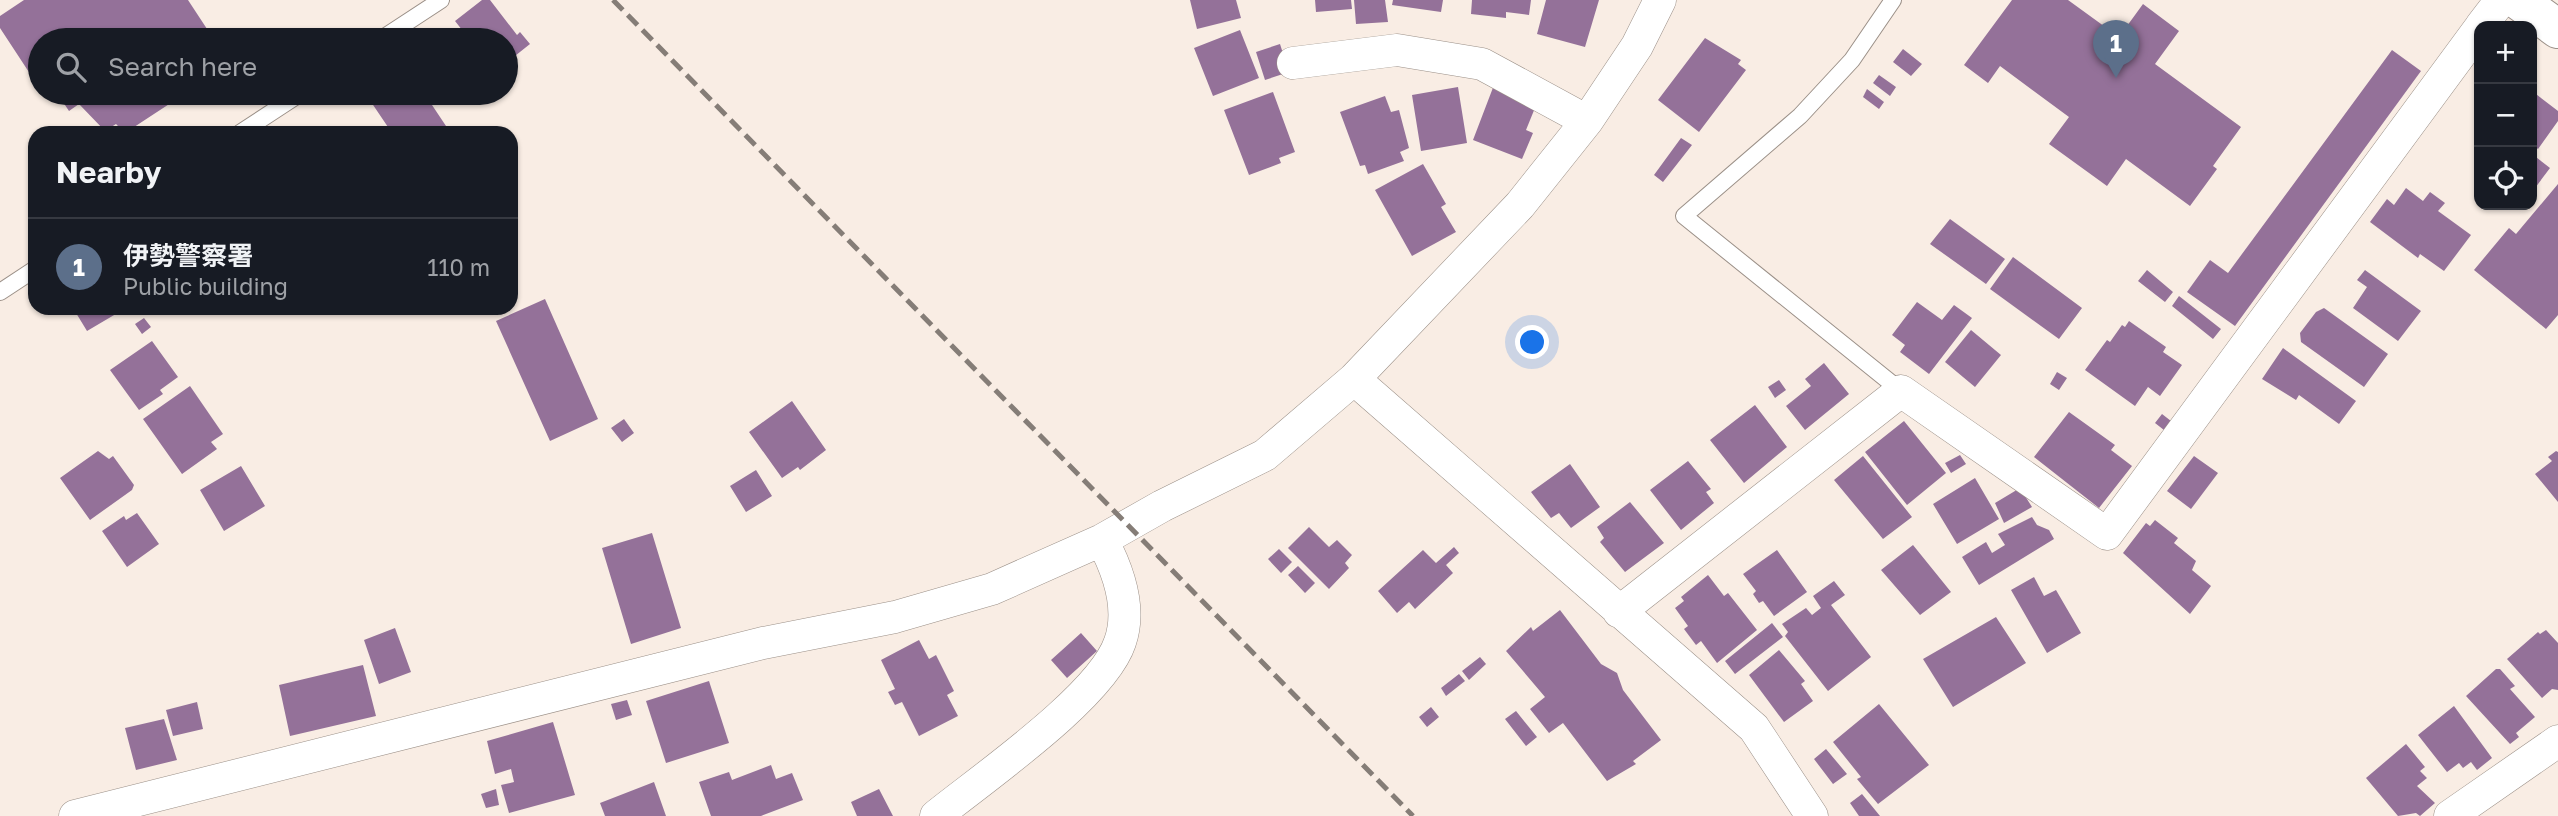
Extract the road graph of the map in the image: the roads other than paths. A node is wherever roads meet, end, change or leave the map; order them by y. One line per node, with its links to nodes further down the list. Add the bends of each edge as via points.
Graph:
1 (441, 0): 7 (lane)
2 (1660, 0): 12 (street, via 1637,46)
3 (1893, 0): 17 (lane, via 1852,60 1800,116 1685,216)
4 (2501, 0): 6 (street)
5 (2518, 0): 8 (main road)
6 (2485, 21)
7 (398, 28)
8 (2558, 29)
9 (2474, 36): 17 (street, via 2108,534)
10 (1293, 63): 12 (street, via 1397,50 1482,64)
11 (283, 105): 13 (lane)
12 (1587, 121): 16 (street, via 1520,205)
13 (251, 126)
14 (28, 274): 15 (lane)
15 (0, 292)
16 (1354, 379): 18 (street, via 1265,455); 19 (street)
17 (1901, 391): 19 (street)
18 (1102, 540): 21 (street, via 992,589 895,617 763,643); 22 (street, via 1118,569 1124,613 1121,641 1112,659 1099,680)
19 (1619, 612): 23 (street, via 1754,728)
20 (2558, 741): 24 (street)
21 (75, 816)
22 (936, 816)
23 (1812, 816)
24 (2450, 816)

